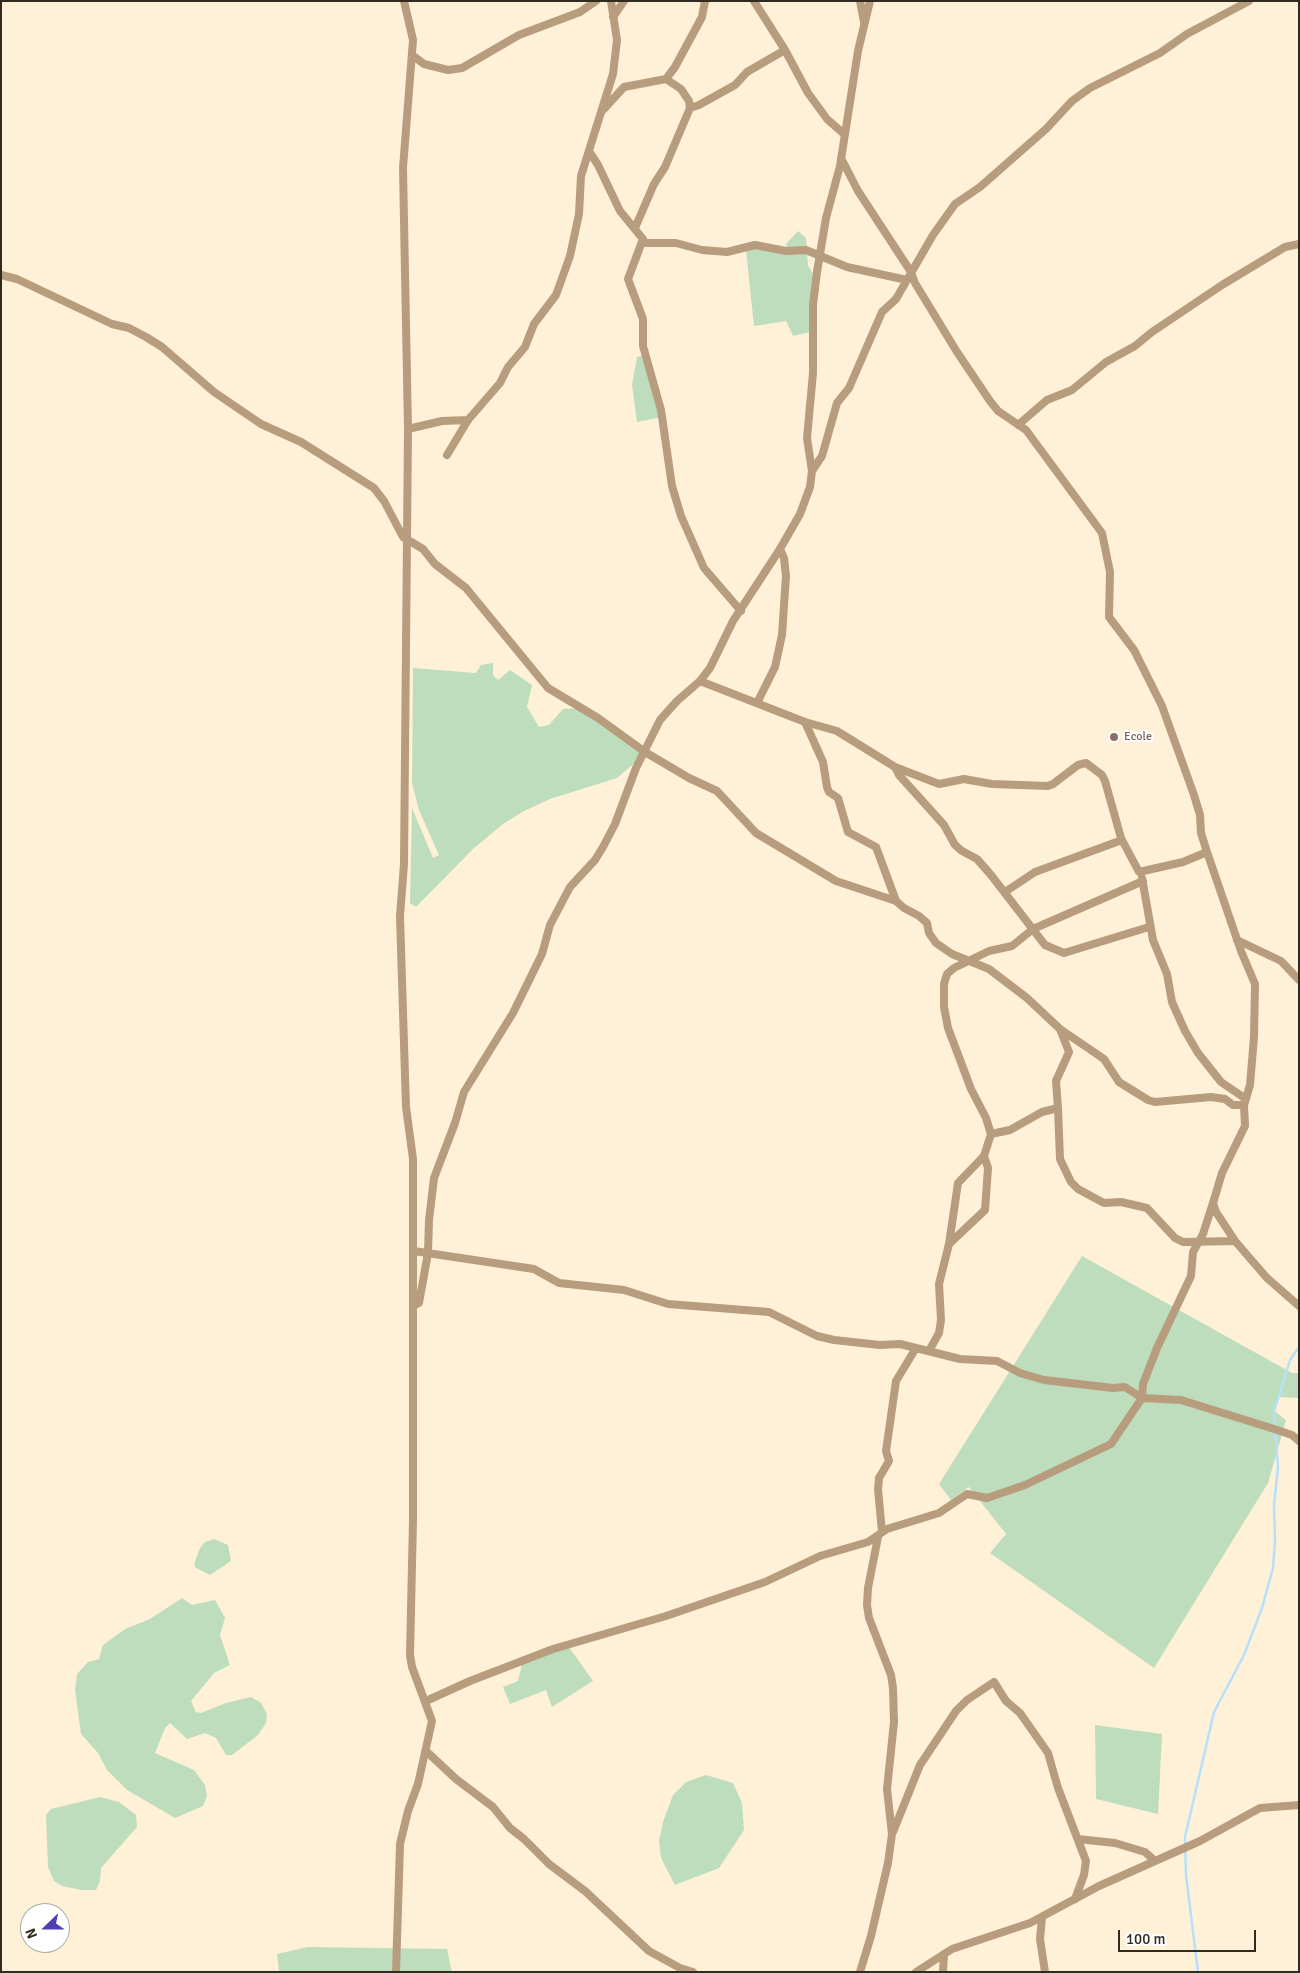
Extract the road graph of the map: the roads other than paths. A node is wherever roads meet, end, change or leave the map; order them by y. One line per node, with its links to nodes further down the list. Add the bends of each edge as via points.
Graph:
1 (404, 1): 13 (street, via 411,24)
2 (596, 1): 13 (street, via 580,12 519,35 462,68 448,70 424,64)
3 (611, 1): 10 (street)
4 (624, 1): 10 (street)
5 (705, 1): 14 (street, via 702,18)
6 (754, 1): 12 (street)
7 (860, 1): 11 (street)
8 (870, 1): 11 (street)
9 (1248, 1): 24 (street, via 1072,101 1046,129 980,187 955,204)
10 (613, 17): 16 (street, via 616,54)
11 (864, 24): 17 (street)
12 (785, 50): 15 (street, via 747,72 735,85); 17 (street, via 808,93 827,119)
13 (412, 55): 29 (street, via 403,168)
14 (666, 79): 15 (street, via 681,89); 16 (street, via 624,87)
15 (690, 108): 20 (street)
16 (603, 110): 18 (street)
17 (844, 134): 19 (street)
18 (589, 151): 20 (street, via 620,211); 27 (street, via 582,176 575,238 556,295 534,324 525,347 508,367 500,383)
19 (840, 156): 23 (street); 24 (street, via 858,191)
20 (635, 228): 21 (street)
21 (643, 242): 23 (street, via 676,243 727,252 755,245); 34 (street, via 628,279 643,319 643,346 662,410 672,486 681,516 704,568)
22 (1299, 244): 28 (street, via 1285,247 1222,285 1135,346 1106,362 1072,390 1047,400)
23 (820, 254): 26 (street, via 847,267); 31 (street, via 813,305 813,373 807,438)
24 (911, 272): 26 (street); 28 (street, via 957,352 990,401)
25 (1, 275): 32 (street, via 17,279 112,324 129,328 162,348 214,392 262,424 301,442 374,488)
26 (907, 280): 31 (street, via 896,300 882,312 849,388 836,403 822,456)
27 (468, 420): 29 (street, via 442,421); 30 (street)
28 (1018, 425): 41 (street, via 1026,430 1102,533 1110,572 1109,617 1134,650 1162,706 1194,795)
29 (408, 429): 32 (street)
30 (447, 455)
31 (812, 471): 33 (street, via 800,514)
32 (406, 540): 38 (street, via 423,549 434,564 466,588 548,688); 60 (street, via 404,864 400,916 406,1107 413,1159)
33 (780, 549): 34 (street); 36 (street, via 786,576 782,635 775,667)
34 (741, 611): 35 (street)
35 (700, 681): 36 (street); 38 (street, via 660,720)
36 (757, 704): 37 (street)
37 (805, 722): 39 (street, via 837,731); 45 (street, via 823,762 827,787 838,798 848,832 876,847)
38 (645, 752): 45 (street, via 717,791 756,833 836,881); 61 (street, via 603,848 570,887 550,925 542,954 513,1013 464,1092 434,1178 428,1220)
39 (895, 767): 40 (street, via 939,784 964,780 1033,786 1053,784 1078,765 1086,764 1105,781); 44 (street, via 944,825 955,845 977,859)
40 (1122, 840): 42 (street); 44 (street, via 1035,872)
41 (1207, 852): 42 (street, via 1183,862); 48 (street)
42 (1140, 872): 43 (street)
43 (1144, 882): 46 (street); 47 (street)
44 (1005, 892): 47 (street)
45 (896, 901): 49 (street, via 927,923 936,942 952,954)
46 (1149, 927): 47 (street, via 1064,953 1045,944); 52 (street, via 1167,974 1172,1002 1185,1031 1221,1082)
47 (1033, 929): 49 (street, via 1012,946 989,951)
48 (1237, 940): 50 (street, via 1281,961); 52 (street, via 1256,992 1250,1085)
49 (970, 960): 51 (street, via 1016,988); 54 (street, via 948,974 944,984 944,1007 948,1028)
50 (1299, 980)
51 (1060, 1029): 52 (street, via 1104,1059 1119,1082 1148,1100 1211,1097 1225,1099 1233,1105); 53 (street, via 1069,1052 1056,1081)
52 (1245, 1102): 56 (street, via 1244,1130 1222,1173)
53 (1058, 1108): 54 (street, via 1042,1112 1010,1130); 59 (street, via 1060,1159 1071,1182 1095,1200 1147,1208 1175,1238)
54 (991, 1134): 55 (street)
55 (984, 1156): 58 (street, via 958,1183); 58 (street, via 988,1168 985,1210)
56 (1213, 1203): 57 (street); 59 (street, via 1203,1234)
57 (1235, 1241): 59 (street); 63 (street, via 1267,1278)
58 (949, 1244): 65 (street, via 939,1284 939,1334)
59 (1196, 1244): 66 (street, via 1191,1263 1192,1276 1156,1348 1143,1384)
60 (414, 1251): 61 (street); 62 (street)
61 (428, 1253): 62 (street, via 419,1302); 64 (street, via 534,1269 559,1283 624,1290 668,1304 769,1312 816,1336 834,1340)
62 (414, 1306): 69 (street, via 410,1655)
63 (1299, 1306)
64 (916, 1348): 65 (street); 68 (street, via 896,1381 886,1451 889,1461 879,1478)
65 (930, 1350): 66 (street, via 960,1359 997,1361 1020,1373 1044,1380 1125,1387)
66 (1142, 1398): 67 (street, via 1190,1403 1292,1435); 68 (street, via 1111,1444 1025,1485 987,1498 967,1494 939,1513)
67 (1299, 1441)
68 (880, 1534): 69 (street, via 868,1542 820,1556 765,1582 620,1631 553,1649); 72 (street, via 868,1588 868,1605 869,1618 893,1688 894,1722 888,1789)
69 (426, 1701): 70 (street, via 432,1721)
70 (426, 1751): 78 (street, via 400,1844); 79 (street, via 493,1807 510,1828 648,1951)
71 (1299, 1805): 74 (street, via 1260,1808 1227,1828)
72 (892, 1834): 73 (street, via 920,1765 956,1711 994,1682 1048,1753); 80 (street, via 888,1863)
73 (1078, 1839): 74 (street, via 1115,1843 1145,1852); 75 (street, via 1086,1867)
74 (1154, 1861): 75 (street)
75 (1075, 1900): 76 (street)
76 (1042, 1917): 77 (street); 83 (street, via 1040,1939)
77 (944, 1954): 81 (street); 82 (street)
78 (396, 1972)
79 (693, 1972)
80 (860, 1972)
81 (916, 1972)
82 (943, 1972)
83 (1045, 1972)

